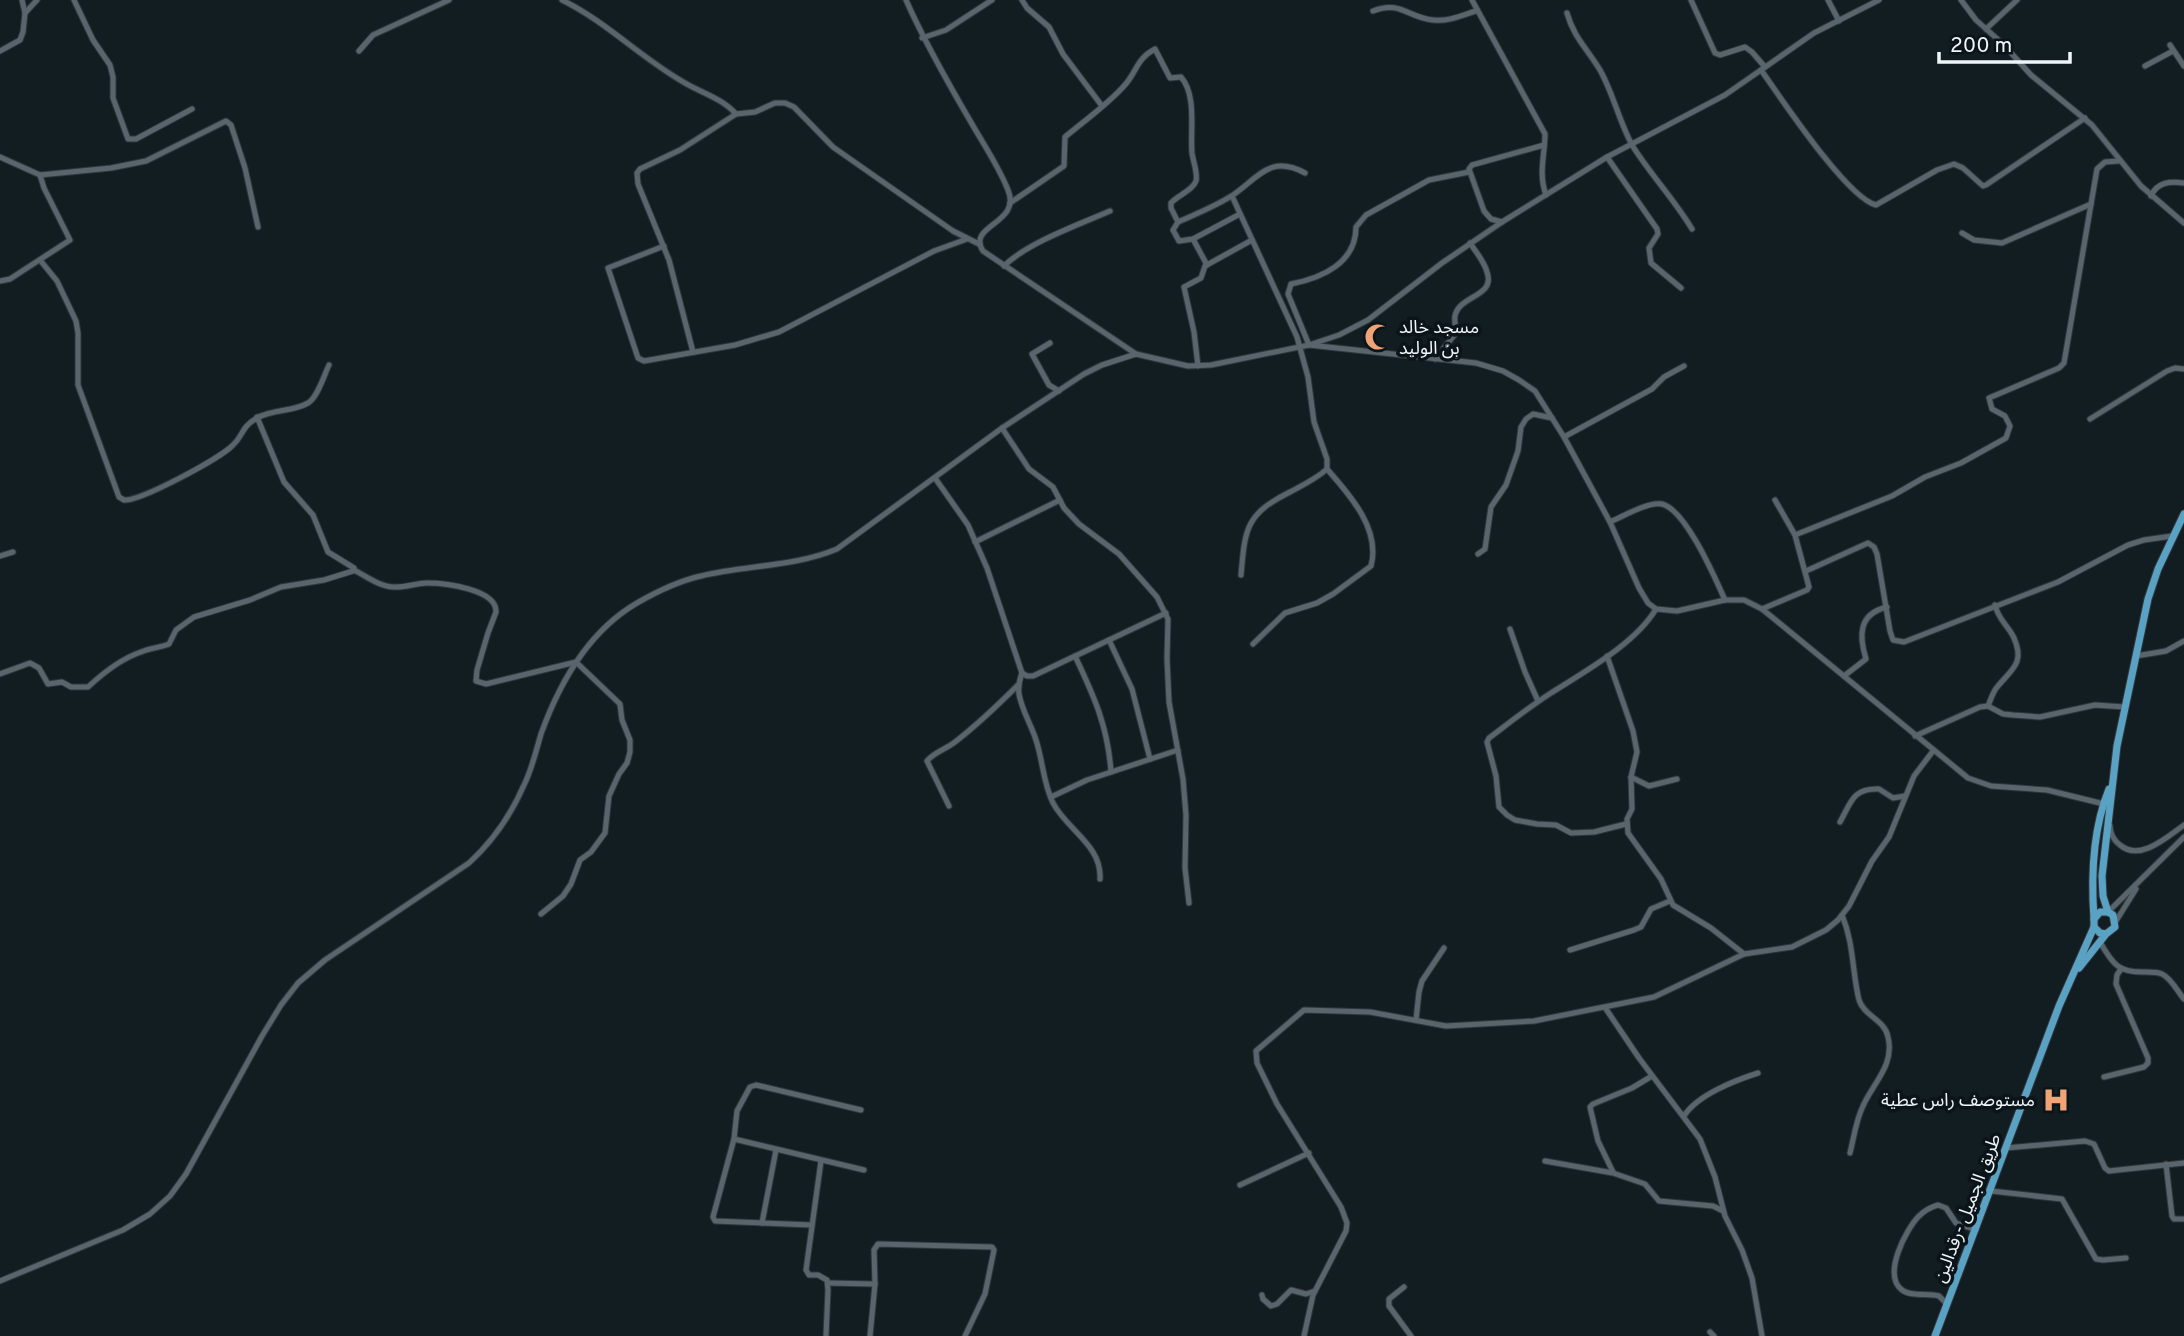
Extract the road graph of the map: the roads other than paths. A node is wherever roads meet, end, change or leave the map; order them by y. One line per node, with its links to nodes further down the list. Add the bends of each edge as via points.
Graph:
1 (22, 0): 17 (street)
2 (37, 0): 17 (street)
3 (74, 0): 28 (street, via 110,65 113,98 128,139)
4 (449, 0): 23 (street, via 373,35)
5 (562, 0): 29 (street)
6 (905, 0): 21 (street)
7 (992, 0): 21 (street, via 946,30)
8 (1021, 0): 27 (street, via 1049,27)
9 (1472, 0): 16 (street)
10 (1691, 0): 26 (street, via 1715,53 1745,47)
11 (1828, 0): 19 (street)
12 (1879, 0): 19 (street)
13 (1961, 0): 20 (street)
14 (2017, 0): 20 (street)
15 (1373, 11): 16 (street, via 1399,3 1431,20 1447,20)
16 (1476, 11): 32 (street, via 1542,128)
17 (24, 13): 22 (street, via 20,40)
18 (1567, 13): 31 (street, via 1610,89)
19 (1839, 21): 26 (street)
20 (1986, 29): 30 (street, via 2043,86)
21 (922, 38): 43 (street, via 1008,188)
22 (0, 51)
23 (359, 51)
24 (2145, 66): 25 (street, via 2172,48)
25 (2184, 66)
26 (1763, 69): 30 (street, via 1835,170 1873,205 1954,164 1986,185); 31 (street, via 1705,107)
27 (1102, 106): 43 (street, via 1065,137 1064,166); 47 (street, via 1123,88 1136,64 1155,50 1170,78 1184,81 1196,178 1171,203)
28 (192, 109)
29 (736, 114): 53 (street, via 775,103 794,107 833,147); 58 (street, via 637,173)
30 (2085, 118): 35 (street)
31 (1632, 144): 34 (street); 51 (street)
32 (1544, 145): 36 (street, via 1472,165); 40 (street)
33 (0, 157): 38 (street)
34 (1607, 157): 40 (street); 63 (street, via 1657,229 1649,247 1651,263)
35 (2119, 162): 42 (street); 44 (street, via 2099,165)
36 (1469, 172): 48 (street, via 1484,211); 67 (street, via 1429,180 1366,215 1356,227 1349,254 1323,275 1291,284 1289,294)
37 (1305, 173): 41 (street, via 1295,167 1265,169)
38 (40, 175): 50 (street, via 146,160 226,121 245,168); 59 (street, via 70,239)
39 (2184, 183): 42 (street, via 2167,182)
40 (1546, 195): 48 (street)
41 (1231, 196): 46 (street); 47 (street)
42 (2151, 196): 49 (street)
43 (1010, 203): 57 (street, via 1004,217 979,237)
44 (2091, 204): 52 (street, via 2002,243 1974,240); 89 (street, via 2064,363 1989,398 1992,409 2010,426 2006,438 1892,496)
45 (1110, 211): 60 (street)
46 (1240, 214): 54 (street); 55 (street)
47 (1178, 222): 54 (street, via 1175,237 1179,241)
48 (1502, 222): 56 (street)
49 (2184, 223)
50 (258, 227)
51 (1692, 229)
52 (1962, 233)
53 (967, 239): 57 (street); 69 (street, via 934,251 779,332)
54 (1193, 239): 61 (street)
55 (1252, 240): 61 (street); 68 (street)
56 (1470, 243): 67 (street, via 1368,320); 72 (street, via 1489,281 1485,290 1460,304 1454,318 1456,333)
57 (979, 244): 60 (street)
58 (664, 246): 69 (street); 69 (street, via 607,272 638,358 649,361)
59 (40, 260): 62 (street); 78 (street, via 57,281 76,321 78,385 119,497 136,498 187,475 235,444 242,429)
60 (1004, 265): 66 (street)
61 (1207, 265): 74 (street, via 1199,280 1184,287)
62 (1, 281): 64 (street)
63 (1681, 288)
64 (0, 289)
65 (1049, 343): 77 (street, via 1032,354 1049,385)
66 (1122, 345): 70 (street); 71 (street)
67 (1309, 345): 68 (street); 72 (street)
68 (1300, 347): 74 (street); 83 (street)
69 (693, 352)
70 (1136, 354): 71 (street); 74 (street)
71 (1120, 359): 77 (street)
72 (1435, 359): 79 (street, via 1503,371 1535,391)
73 (329, 365): 78 (street, via 312,400)
74 (1198, 366)
75 (1684, 366): 82 (street)
76 (2184, 369): 80 (street, via 2167,371)
77 (1059, 391): 81 (street)
78 (257, 417): 95 (street, via 284,482 313,515 328,552)
79 (1552, 418): 82 (street); 93 (street, via 1533,414 1521,427 1518,452 1506,485 1491,507 1485,549)
80 (2090, 419)
81 (1002, 428): 84 (street); 85 (street, via 1029,469 1054,487)
82 (1564, 437): 88 (street)
83 (1327, 469): 97 (street, via 1257,513 1248,526); 107 (street, via 1364,519 1373,548 1371,566 1317,603 1285,613)
84 (935, 478): 91 (street); 111 (street, via 837,549 807,559 703,576 654,594 621,614)
85 (1060, 500): 91 (street); 103 (street, via 1079,524 1119,554)
86 (1775, 500): 89 (street)
87 (2184, 514): 90 (main road)
88 (1609, 522): 98 (street, via 1652,505 1668,507 1703,553); 101 (street, via 1639,588)
89 (1795, 535): 96 (street)
90 (2172, 536): 99 (street, via 2128,545 2058,582); 110 (main road, via 2148,599)
91 (975, 542): 112 (street)
92 (13, 552): 94 (street)
93 (1478, 554)
94 (0, 556)
95 (354, 569): 111 (street, via 391,587 432,583 475,590 492,600 497,607 476,681); 113 (street, via 281,587 194,617 176,630 169,644 129,656 89,687 48,684 39,668 30,663)
96 (1806, 571): 100 (street, via 1868,543 1877,554); 102 (street, via 1807,590)
97 (1241, 575)
98 (1725, 600): 101 (street, via 1677,611); 102 (street, via 1744,600)
99 (1994, 605): 100 (street, via 1904,642 1894,639); 117 (street, via 1997,617 2013,635 2018,660 1996,687)
100 (1886, 607): 114 (street, via 1865,622 1860,637 1866,659)
101 (1656, 609): 109 (street)
102 (1762, 609): 114 (street)
103 (1166, 613): 105 (street); 120 (street, via 1169,702)
104 (1510, 629): 116 (street)
105 (1110, 640): 108 (street); 122 (street, via 1132,689)
106 (2184, 641): 110 (street, via 2166,651)
107 (1253, 644)
108 (1075, 656): 112 (street, via 1033,676); 123 (street, via 1100,710)
109 (1607, 656): 116 (street); 124 (street, via 1633,731 1637,752)
110 (2136, 656): 118 (main road)
111 (576, 662): 139 (street, via 620,704 630,752 610,796 605,833 580,860 563,896); 178 (street, via 555,701 525,784 490,843 469,863 298,983 262,1036 170,1196 123,1230)
112 (1022, 673): 115 (street)
113 (0, 674)
114 (1844, 676): 119 (street)
115 (1018, 685): 127 (street); 129 (street, via 953,744 929,757)
116 (1538, 701): 131 (street, via 1488,739 1499,807 1515,820 1556,825 1571,833)
117 (1989, 706): 118 (street, via 2003,714 2040,717 2095,705); 119 (street)
118 (2124, 707): 128 (main road)
119 (1916, 736): 121 (street)
120 (1178, 750): 122 (street); 137 (street)
121 (1933, 751): 126 (street); 128 (street, via 1978,783 2047,790)
122 (1150, 759): 123 (street)
123 (1111, 772): 127 (street)
124 (1631, 777): 125 (street, via 1648,786); 131 (street, via 1632,809)
125 (1677, 779)
126 (1905, 796): 130 (street, via 1893,798 1873,788 1856,794); 140 (street, via 1889,836)
127 (1051, 797): 134 (street, via 1090,846)
128 (2108, 803): 132 (street, via 2110,831 2118,844 2130,851 2150,848); 138 (main road, via 2102,876); 141 (main road, via 2094,864)
129 (949, 806)
130 (1840, 822)
131 (1626, 824): 136 (street)
132 (2184, 825)
133 (2184, 837): 135 (street)
134 (1100, 879)
135 (2141, 881): 138 (street); 142 (street)
136 (1670, 901): 147 (street, via 1651,909 1641,927); 148 (street)
137 (1189, 903)
138 (2108, 912): 141 (main road); 142 (main road)
139 (541, 914)
140 (1842, 915): 148 (street, via 1826,930 1792,947); 163 (street, via 1852,944 1859,999 1889,1040 1884,1070 1861,1110)
141 (2094, 919): 143 (main road)
142 (2116, 921): 144 (main road)
143 (2094, 928): 144 (main road); 150 (main road)
144 (2106, 934): 145 (main road)
145 (2100, 942): 149 (street); 150 (main road)
146 (1444, 948): 153 (street, via 1422,981)
147 (1570, 950)
148 (1744, 954): 152 (street, via 1654,997)
149 (2121, 969): 151 (street, via 2160,973); 156 (street, via 2116,984 2148,1063)
150 (2074, 974): 160 (main road, طريق الجميل -رقدالين)
151 (2184, 999)
152 (1606, 1009): 153 (street, via 1520,1023 1446,1026); 155 (street)
153 (1416, 1020): 162 (street, via 1370,1012 1304,1010 1256,1051 1277,1104)
154 (1758, 1073): 158 (street, via 1738,1079 1692,1106)
155 (1653, 1076): 158 (street); 169 (street, via 1590,1107 1598,1141)
156 (2104, 1077)
157 (861, 1110): 159 (street, via 753,1085 737,1111)
158 (1684, 1116): 172 (street, via 1709,1157)
159 (734, 1139): 161 (street); 174 (street, via 713,1217 715,1221)
160 (2006, 1148): 166 (street, via 2085,1140 2094,1144 2109,1171); 171 (main road, طريق الجميل -رقدالين)
161 (776, 1150): 164 (street); 174 (street)
162 (1309, 1153): 170 (street); 182 (street, via 1347,1223)
163 (1850, 1153)
164 (821, 1161): 168 (street); 175 (street)
165 (1545, 1161): 169 (street)
166 (2166, 1164): 167 (street); 173 (street, via 2172,1216)
167 (2184, 1164)
168 (863, 1170)
169 (1613, 1173): 172 (street, via 1645,1184 1659,1201 1713,1206)
170 (1240, 1185)
171 (1991, 1191): 176 (main road, طريق الجميل -رقدالين); 177 (street, via 2062,1199 2096,1259)
172 (1724, 1212): 190 (street, via 1752,1278)
173 (2184, 1219)
174 (762, 1223): 175 (street)
175 (813, 1225): 179 (street, via 806,1270)
176 (1976, 1230): 184 (main road, طريق الجميل -رقدالين); 184 (street, via 1956,1223 1946,1208 1938,1205 1912,1225 1896,1258 1898,1287 1939,1296)
177 (2126, 1258)
178 (0, 1282)
179 (828, 1283): 180 (street); 185 (street)
180 (875, 1283): 186 (street); 187 (street, via 874,1250 878,1244 992,1247 985,1294)
181 (1404, 1287): 189 (street, via 1389,1299 1389,1306)
182 (1315, 1291): 183 (street, via 1292,1290 1271,1306); 188 (street)
183 (1262, 1295)
184 (1947, 1304): 191 (main road, طريق الجميل -رقدالين)
185 (826, 1336)
186 (870, 1336)
187 (965, 1336)
188 (1304, 1336)
189 (1411, 1336)
190 (1762, 1336)
191 (1935, 1336)

